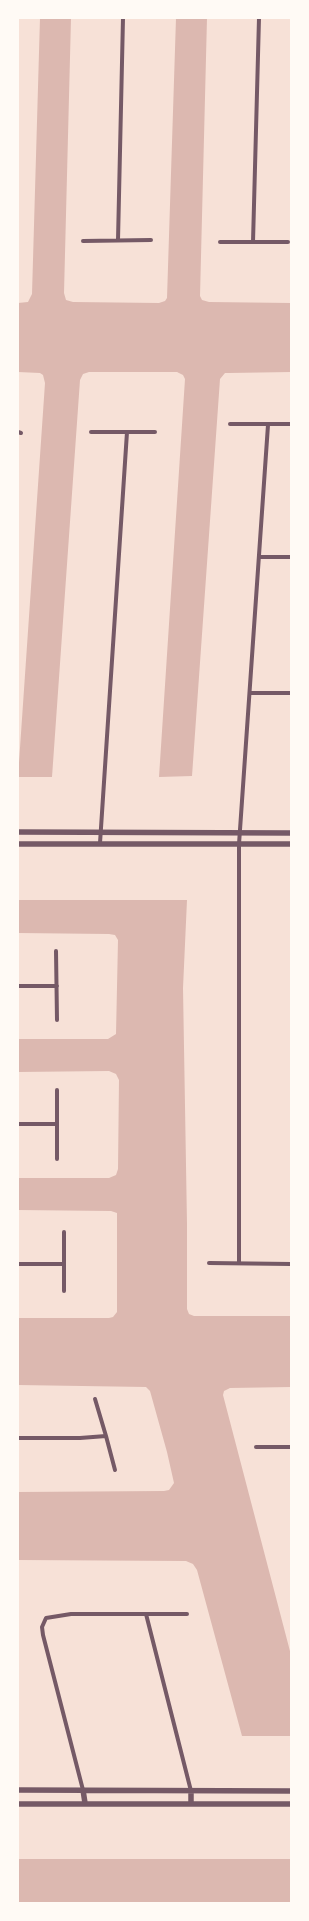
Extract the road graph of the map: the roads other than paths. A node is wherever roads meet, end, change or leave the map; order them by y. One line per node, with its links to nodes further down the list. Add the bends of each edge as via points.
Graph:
1 (123, 18): 3 (street)
2 (259, 18): 7 (street)
3 (118, 240): 4 (street); 5 (street)
4 (151, 240)
5 (83, 241)
6 (220, 242): 7 (street)
7 (253, 242): 8 (street)
8 (288, 242)
9 (230, 424): 11 (street)
10 (291, 424): 11 (street)
11 (268, 425): 15 (street)
12 (92, 432): 13 (street)
13 (127, 432): 14 (street); 20 (street)
14 (155, 432)
15 (259, 557): 16 (street); 17 (street)
16 (291, 557)
17 (250, 693): 18 (street); 21 (street)
18 (291, 693)
19 (18, 832): 20 (street)
20 (101, 832): 21 (street); 23 (street)
21 (241, 832): 22 (street); 25 (street)
22 (291, 832)
23 (100, 843): 24 (street); 25 (street)
24 (18, 844)
25 (239, 844): 26 (street); 37 (street)
26 (291, 844)
27 (56, 951): 29 (street)
28 (18, 986): 29 (street)
29 (57, 986): 30 (street)
30 (57, 1020)
31 (57, 1090): 33 (street)
32 (18, 1124): 33 (street)
33 (57, 1124): 34 (street)
34 (57, 1159)
35 (64, 1232): 39 (street)
36 (209, 1263): 37 (street)
37 (239, 1263): 40 (street)
38 (18, 1264): 39 (street)
39 (64, 1264): 41 (street)
40 (291, 1264)
41 (64, 1291)
42 (95, 1399): 43 (street)
43 (106, 1436): 44 (street); 47 (street)
44 (18, 1438)
45 (256, 1447): 46 (street)
46 (291, 1447)
47 (115, 1470)
48 (146, 1614): 49 (street); 51 (street, via 71,1614 46,1618 42,1627); 52 (street)
49 (187, 1614)
50 (18, 1790): 51 (street)
51 (83, 1790): 52 (street); 54 (street)
52 (191, 1791): 53 (street); 56 (street)
53 (291, 1791)
54 (85, 1803): 55 (street); 56 (street)
55 (18, 1804)
56 (191, 1804): 57 (street)
57 (291, 1804)

